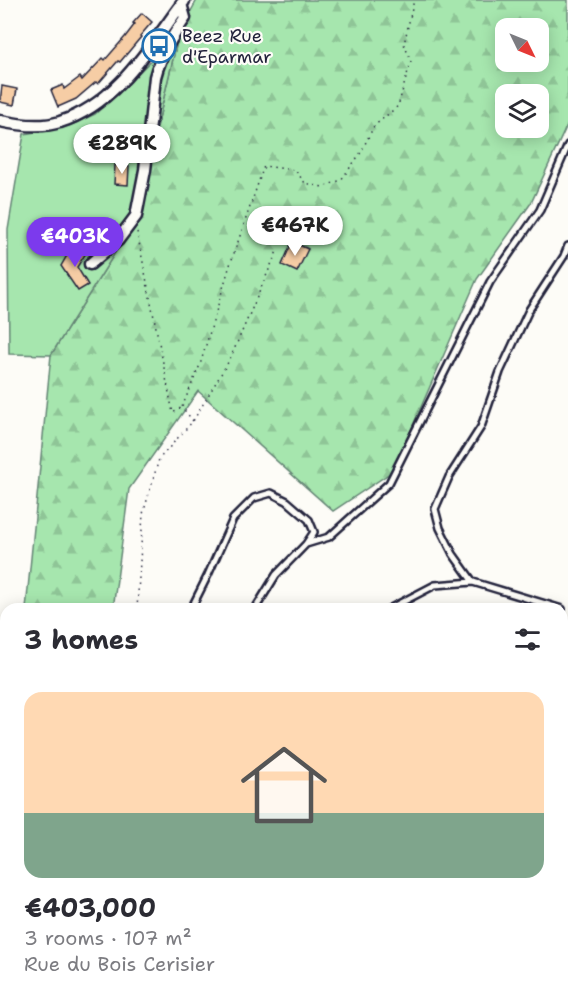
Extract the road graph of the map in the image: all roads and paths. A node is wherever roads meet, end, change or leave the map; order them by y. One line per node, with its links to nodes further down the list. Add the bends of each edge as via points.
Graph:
1 (414, 0): 9 (path, via 404,44 411,61 398,106 374,126 341,180 323,187 305,183 295,170 264,166 200,365)
2 (183, 2): 3 (street, via 134,68 81,114 58,123 38,125); 5 (street, via 185,18 165,50 155,77)
3 (0, 122)
4 (568, 145): 11 (lane, via 540,210 490,282 389,483 328,537)
5 (135, 216): 8 (street, via 118,240); 9 (path, via 173,413)
6 (568, 246): 12 (lane, via 529,310 500,372 481,427 449,477 435,509 453,554)
7 (278, 249): 10 (path, via 230,358)
8 (90, 264)
9 (182, 407): 10 (path)
10 (193, 422): 13 (path, via 159,459 143,514)
11 (306, 543): 14 (lane, via 314,532 309,520 271,493 254,498 232,519); 15 (lane, via 276,575)
12 (473, 582): 16 (lane, via 435,585); 17 (lane)
13 (137, 603)
14 (194, 603)
15 (259, 603)
16 (400, 603)
17 (544, 603)

